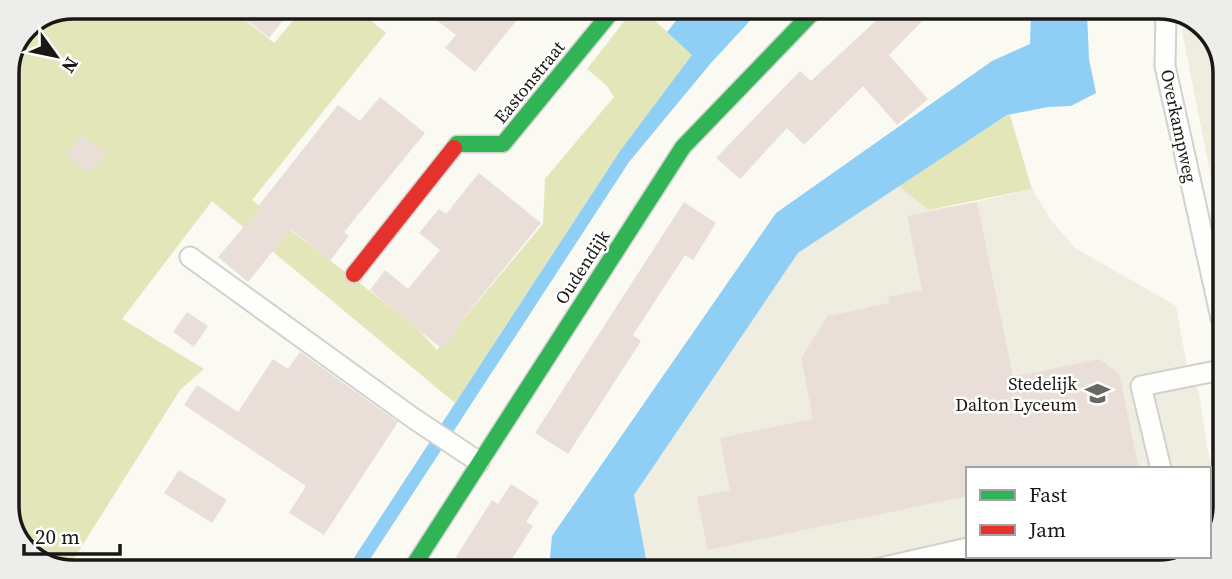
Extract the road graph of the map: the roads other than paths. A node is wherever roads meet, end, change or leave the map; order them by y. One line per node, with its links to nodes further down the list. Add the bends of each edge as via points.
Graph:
1 (606, 19): 5 (street, Eastonstraat, via 503,144 457,145)
2 (806, 19): 8 (street, Oudendijk, via 682,147)
3 (1166, 20): 6 (lane, Overkampweg, via 1165,66)
4 (190, 257): 8 (lane)
5 (354, 274)
6 (1213, 282)
7 (1213, 372): 9 (lane, via 1141,386)
8 (479, 462): 11 (street, Oudendijk)
9 (1161, 467)
10 (966, 548): 12 (lane)
11 (416, 560)
12 (915, 560)

